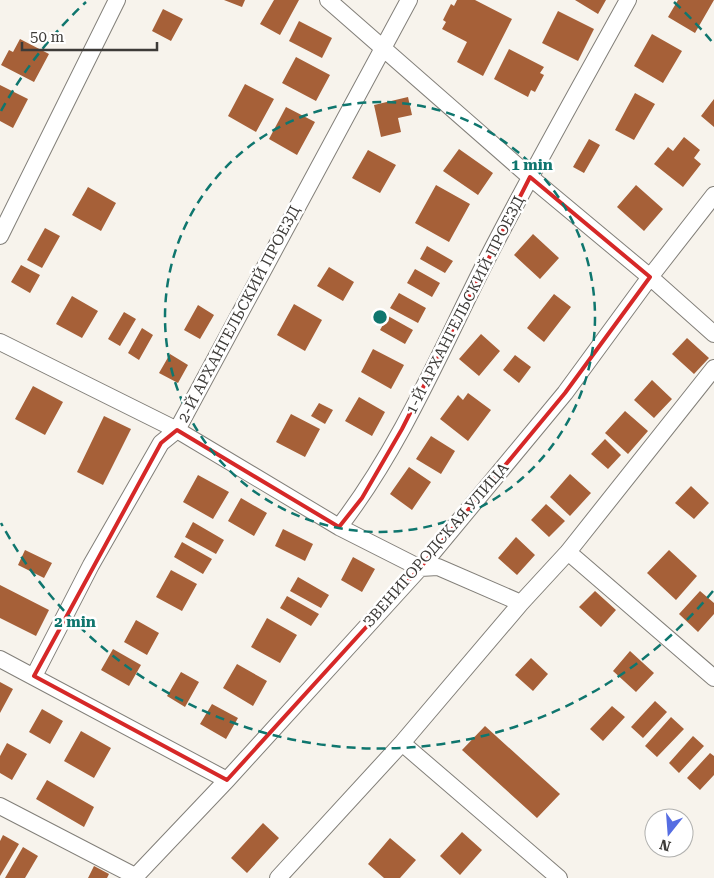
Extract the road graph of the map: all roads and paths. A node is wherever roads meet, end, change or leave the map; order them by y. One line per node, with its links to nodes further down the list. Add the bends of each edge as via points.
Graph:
1 (117, 0): 8 (street)
2 (328, 0): 5 (street)
3 (409, 0): 5 (street, 2-Й АРХАНГЕЛЬСКИЙ ПРОЕЗД)
4 (628, 0): 6 (street, 1-Й АРХАНГЕЛЬСКИЙ ПРОЕЗД)
5 (382, 48): 6 (street); 13 (street, 2-Й АРХАНГЕЛЬСКИЙ ПРОЕЗД)
6 (530, 177): 9 (street); 14 (street, 1-Й АРХАНГЕЛЬСКИЙ ПРОЕЗД, via 402,429 362,498)
7 (714, 195): 9 (street, ЗВЕНИГОРОДСКАЯ УЛИЦА)
8 (0, 236)
9 (650, 277): 10 (street); 16 (street, ЗВЕНИГОРОДСКАЯ УЛИЦА, via 565,393)
10 (714, 334)
11 (0, 342): 13 (street)
12 (714, 368): 15 (street)
13 (177, 430): 14 (street); 19 (street, 2-Й АРХАНГЕЛЬСКИЙ ПРОЕЗД, via 161,442 91,565)
14 (339, 526): 16 (street)
15 (568, 552): 17 (street); 20 (street)
16 (420, 568): 17 (street, via 438,567); 22 (street, ЗВЕНИГОРОДСКАЯ УЛИЦА)
17 (521, 603): 21 (street)
18 (0, 659): 19 (street)
19 (34, 676): 22 (street)
20 (714, 678)
21 (402, 743): 25 (street); 26 (street)
22 (227, 780): 24 (street, ЗВЕНИГОРОДСКАЯ УЛИЦА)
23 (0, 806): 24 (street)
24 (134, 877)
25 (278, 878)
26 (558, 878)

